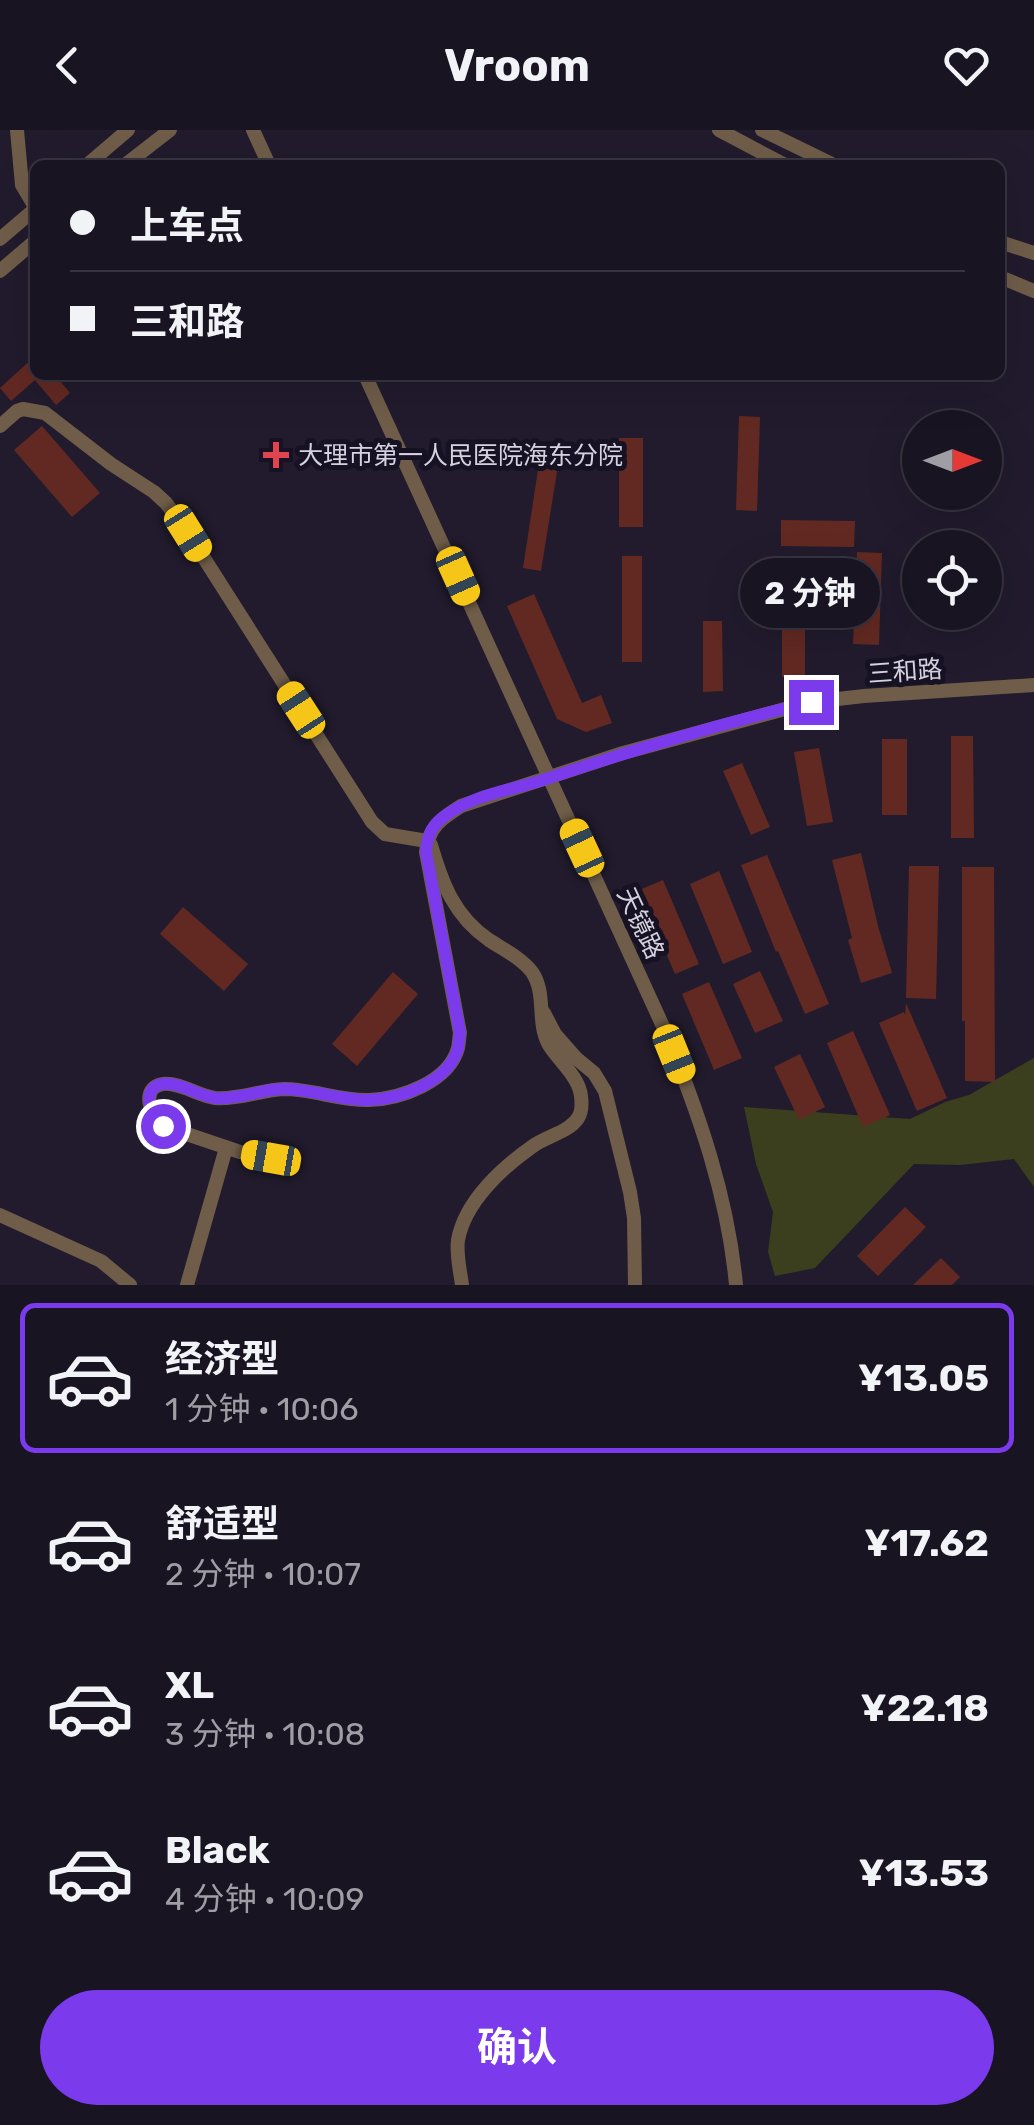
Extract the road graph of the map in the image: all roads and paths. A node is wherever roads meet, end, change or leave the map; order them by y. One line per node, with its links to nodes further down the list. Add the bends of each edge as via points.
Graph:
1 (16, 130): 12 (street, via 22,186)
2 (128, 130): 7 (street)
3 (170, 130): 8 (street)
4 (253, 130): 9 (street)
5 (719, 130): 10 (street)
6 (762, 130): 11 (street)
7 (92, 160)
8 (131, 160)
9 (267, 160)
10 (776, 160)
11 (824, 160)
12 (30, 200)
13 (30, 212): 14 (street)
14 (0, 239)
15 (1005, 244): 17 (street)
16 (30, 245): 18 (street)
17 (1034, 253)
18 (0, 271)
19 (1005, 279): 20 (street)
20 (1034, 291)
21 (367, 380): 24 (street, 天镜路)
22 (0, 426): 25 (street, via 23,409 45,413 166,503 372,822 385,834)
23 (1034, 686): 24 (street, 三和路, via 811,702)
24 (550, 777): 25 (street, 三和路, via 461,806 439,820); 34 (street, 天镜路, via 696,1109 720,1190)
25 (427, 841): 26 (street, via 454,906 529,968); 27 (street, via 460,1033 452,1060 444,1072 408,1091 366,1100 288,1089 213,1098 168,1084 152,1088 155,1120)
26 (542, 1008): 32 (street, via 544,1034 580,1090 581,1114 486,1187 459,1235); 33 (street, via 555,1034 605,1091 630,1192)
27 (226, 1148): 28 (street); 31 (street)
28 (288, 1159)
29 (0, 1215): 30 (street, via 102,1261)
30 (130, 1285)
31 (187, 1285)
32 (462, 1285)
33 (635, 1285)
34 (736, 1285)

